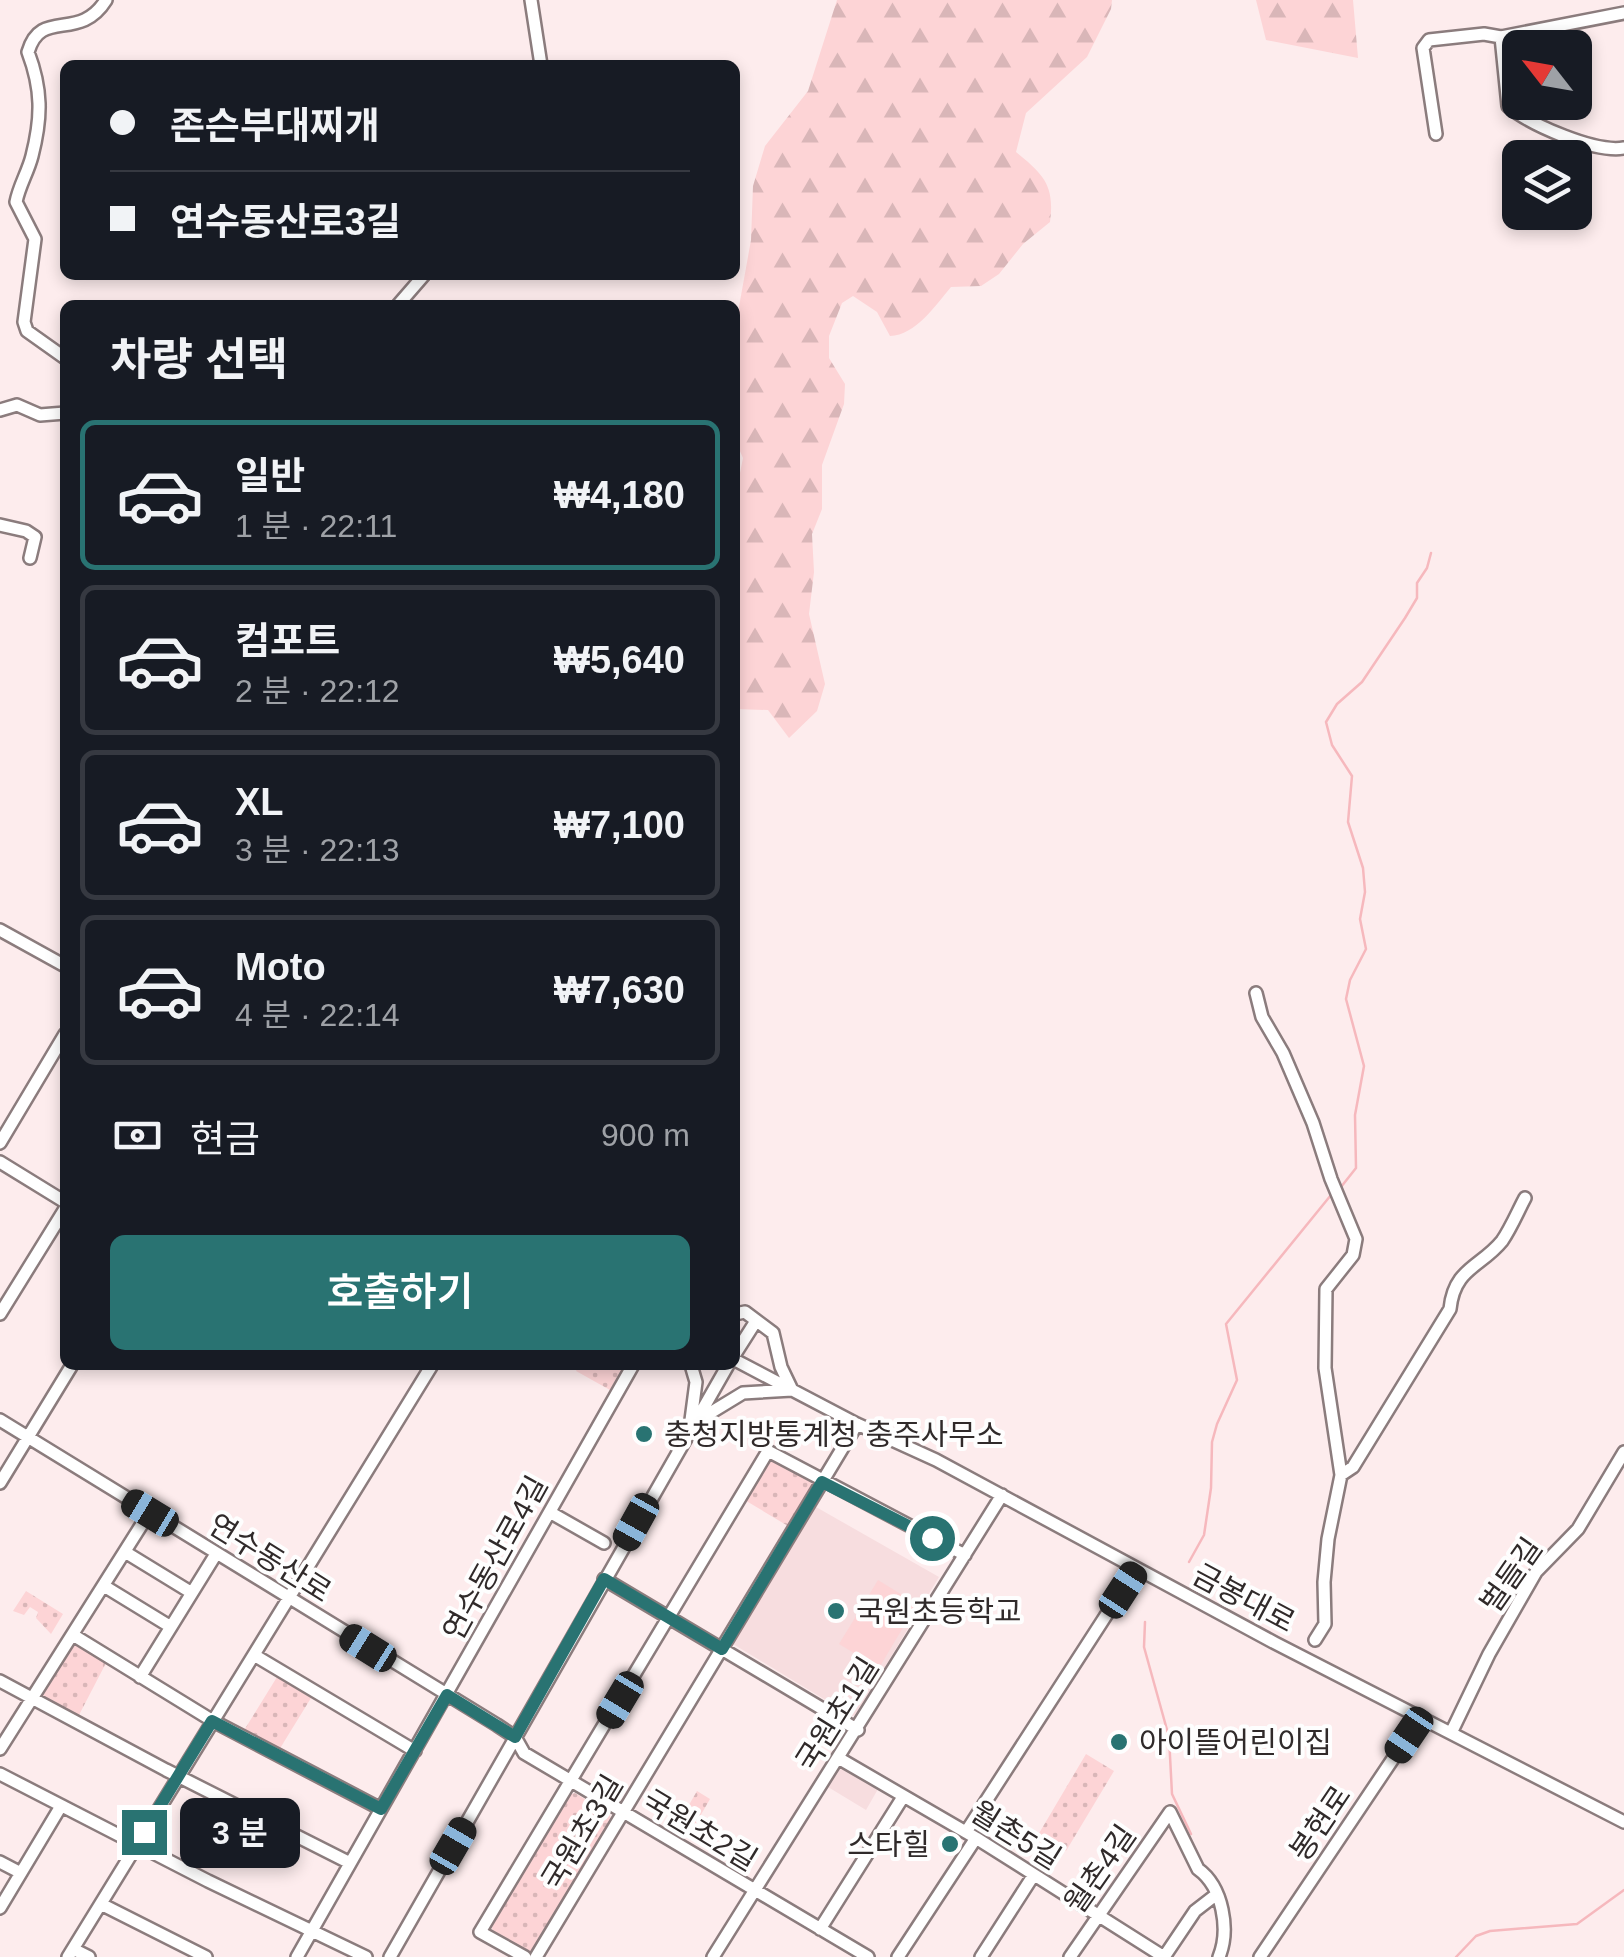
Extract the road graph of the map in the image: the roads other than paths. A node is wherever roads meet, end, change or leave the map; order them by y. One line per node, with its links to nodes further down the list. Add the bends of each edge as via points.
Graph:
1 (106, 0): 10 (street, via 88,21 36,34 28,52 42,98 16,202 35,239 24,322 26,332)
2 (531, 0): 5 (street)
3 (1624, 14): 4 (street)
4 (1500, 37): 6 (street, via 1429,40 1423,48); 7 (street, via 1508,106 1577,140)
5 (540, 60)
6 (1436, 134)
7 (1624, 148)
8 (420, 280): 9 (street)
9 (402, 300)
10 (60, 355)
11 (0, 410): 12 (street)
12 (60, 413)
13 (0, 525): 14 (street, via 35,537)
14 (30, 558)
15 (0, 930): 16 (street)
16 (60, 963)
17 (1256, 993): 40 (street, via 1356,1238 1353,1255 1326,1289 1324,1309)
18 (60, 1042): 19 (street)
19 (0, 1143)
20 (0, 1162): 22 (street)
21 (1525, 1198): 40 (street, via 1501,1242 1459,1280 1450,1309 1353,1467)
22 (60, 1207)
23 (60, 1216): 25 (street)
24 (740, 1313): 26 (street)
25 (0, 1314)
26 (756, 1321): 27 (street); 34 (street, via 772,1333)
27 (740, 1348)
28 (740, 1360): 34 (street, 금봉대로)
29 (69, 1370): 38 (street)
30 (429, 1370): 54 (street)
31 (630, 1370): 63 (street, 연수동산로4길)
32 (693, 1370): 37 (street)
33 (725, 1370): 37 (street)
34 (792, 1390): 36 (street, 금봉대로); 37 (street, via 743,1393)
35 (0, 1420): 38 (street, 연수동산로)
36 (857, 1424): 41 (street, 국원초3길); 43 (street, 금봉대로)
37 (690, 1427): 51 (street)
38 (28, 1438): 42 (street); 44 (street, 연수동산로)
39 (1624, 1452): 68 (street, 벌들길, via 1578,1529 1536,1572)
40 (1341, 1476): 58 (street, via 1328,1539 1324,1624)
41 (822, 1482): 49 (street); 55 (street, via 768,1450); 59 (street, 국원초3길)
42 (0, 1483)
43 (1002, 1496): 49 (street, 국원초1길); 50 (street, 금봉대로)
44 (150, 1513): 47 (street); 48 (street, 연수동산로)
45 (553, 1514): 46 (street)
46 (604, 1543)
47 (125, 1552): 52 (street); 53 (street)
48 (216, 1554): 53 (street); 54 (street, 연수동산로)
49 (965, 1555): 67 (street, 국원초1길)
50 (1136, 1569): 65 (street, 금봉대로); 81 (street)
51 (604, 1579): 55 (street); 69 (street)
52 (104, 1586): 56 (street); 57 (street)
53 (192, 1593): 56 (street)
54 (289, 1599): 60 (street); 63 (street, 연수동산로)
55 (670, 1617): 59 (street); 75 (street)
56 (171, 1627): 61 (street)
57 (73, 1635): 61 (street); 64 (street)
58 (1315, 1640)
59 (722, 1649): 67 (street); 79 (street, 국원초3길)
60 (254, 1655): 66 (street); 71 (street)
61 (140, 1677): 66 (street)
62 (0, 1681): 64 (street)
63 (447, 1695): 69 (street, 연수동산로); 71 (street, 연수동산로4길)
64 (32, 1698): 70 (street); 74 (street)
65 (1421, 1717): 68 (street, 금봉대로); 110 (street, 봉현로)
66 (212, 1721): 74 (street); 78 (street)
67 (858, 1730): 72 (street, 국원초1길)
68 (1450, 1733): 80 (street, 금봉대로)
69 (515, 1737): 75 (street, 국원초2길, via 524,1754); 101 (street)
70 (0, 1749)
71 (416, 1751): 78 (street, 연수동산로4길)
72 (840, 1758): 76 (street, 월촌5길); 87 (street, 국원초1길)
73 (0, 1774): 77 (street)
74 (178, 1776): 82 (street); 84 (street)
75 (572, 1782): 79 (street, 국원초2길); 102 (street, via 480,1932)
76 (903, 1797): 81 (street, 월촌5길); 92 (street)
77 (61, 1806): 82 (street); 85 (street)
78 (381, 1809): 84 (street, 연수동산로4길)
79 (623, 1813): 87 (street, 국원초2길); 103 (street, 국원초3길)
80 (1624, 1822)
81 (971, 1835): 86 (street, 월촌5길); 105 (street)
82 (136, 1845): 89 (street); 93 (street)
83 (0, 1862): 85 (street)
84 (350, 1863): 93 (street, 연수동산로4길)
85 (22, 1873): 90 (street)
86 (1033, 1876): 91 (street, 월촌5길); 106 (street)
87 (754, 1890): 92 (street, 국원초2길); 96 (street, 국원초1길)
88 (1217, 1894): 91 (street, 월촌4길, via 1170,1812); 108 (street, via 1195,1911); 109 (street, via 1225,1942)
89 (100, 1904): 94 (street); 98 (street)
90 (0, 1908)
91 (1098, 1915): 107 (street, 월촌4길); 108 (street, 월촌5길)
92 (820, 1929): 95 (street, 국원초2길)
93 (312, 1931): 99 (street, 연수동산로4길); 100 (street)
94 (71, 1953): 97 (street)
95 (854, 1953): 104 (street, 국원초2길)
96 (715, 1956)
97 (89, 1957)
98 (206, 1957)
99 (297, 1957)
100 (366, 1957)
101 (390, 1957)
102 (526, 1957)
103 (536, 1957)
104 (868, 1957)
105 (898, 1957)
106 (981, 1957)
107 (1070, 1957)
108 (1164, 1957)
109 (1219, 1957)
110 (1260, 1957)

